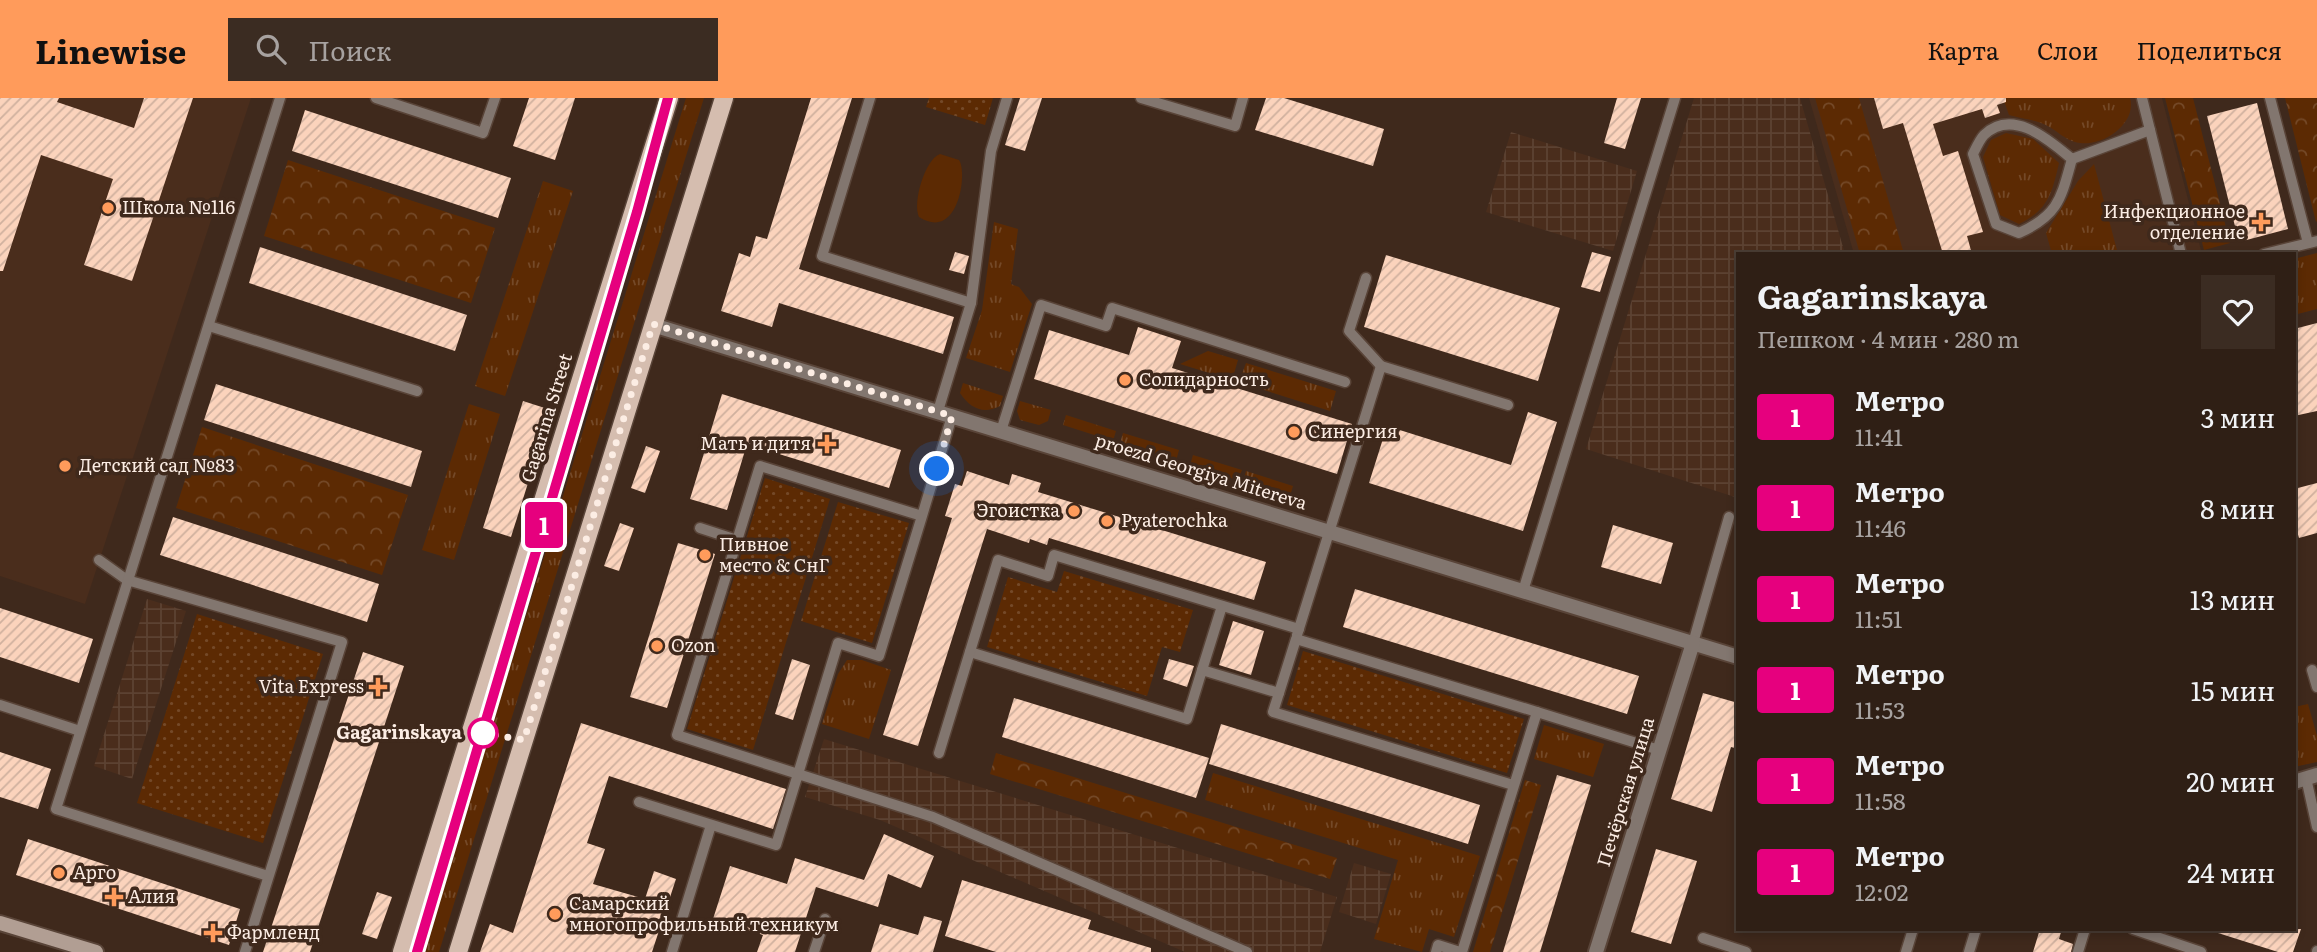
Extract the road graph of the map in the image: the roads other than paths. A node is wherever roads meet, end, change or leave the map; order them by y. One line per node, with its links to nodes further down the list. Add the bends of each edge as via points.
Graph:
1 (280, 98): 21 (lane)
2 (376, 98): 3 (lane, via 483,133)
3 (495, 98)
4 (669, 98): 67 (main road, Gagarina Street)
5 (724, 98): 20 (main road)
6 (870, 98): 19 (lane, via 822,256)
7 (1007, 98): 19 (lane, via 991,151)
8 (1142, 98): 9 (lane, via 1235,126)
9 (1243, 98)
10 (1675, 98): 36 (lane)
11 (2142, 98): 13 (lane)
12 (2270, 98): 15 (lane)
13 (2150, 130): 14 (lane); 16 (lane)
14 (2072, 159): 14 (lane, via 2038,131 2005,124 1984,134 1973,154 1996,223 2019,233 2044,222 2062,193)
15 (2313, 242): 17 (lane)
16 (2180, 252)
17 (2272, 252)
18 (1366, 278): 22 (lane, via 1349,331)
19 (971, 303): 26 (lane)
20 (653, 324): 26 (street, proezd Georgiya Mitereva); 68 (main road)
21 (209, 326): 24 (lane); 35 (lane)
22 (1381, 366): 25 (lane); 32 (lane)
23 (1345, 382): 28 (lane, via 1112,308 1106,326 1041,305)
24 (417, 391)
25 (1508, 405)
26 (937, 411): 27 (street, proezd Georgiya Mitereva)
27 (952, 416): 28 (street, proezd Georgiya Mitereva); 29 (lane)
28 (1001, 431): 32 (street, proezd Georgiya Mitereva)
29 (922, 516): 33 (lane, via 760,466); 51 (lane, via 879,656 838,643)
30 (1729, 517): 39 (lane)
31 (700, 528): 33 (lane)
32 (1329, 531): 36 (street, proezd Georgiya Mitereva); 38 (lane)
33 (737, 540): 51 (lane, via 677,735)
34 (99, 560): 35 (lane)
35 (127, 580): 48 (lane); 57 (lane, via 342,642)
36 (1523, 591): 39 (street, proezd Georgiya Mitereva)
37 (1222, 606): 38 (lane); 40 (lane, via 1054,555 1048,576 998,560); 42 (lane)
38 (1298, 634): 45 (lane); 47 (lane)
39 (1692, 643): 41 (street, proezd Georgiya Mitereva); 49 (street, Печёрская улица)
40 (970, 652): 42 (lane, via 1187,719); 50 (lane)
41 (1736, 656)
42 (1202, 670): 45 (lane)
43 (2312, 670): 44 (lane)
44 (2317, 685)
45 (1279, 693): 53 (lane, via 1273,712)
46 (0, 705): 48 (lane)
47 (1536, 712): 49 (lane); 53 (lane)
48 (80, 730): 57 (lane, via 56,809)
49 (1659, 750): 74 (street, Печёрская улица)
50 (939, 753)
51 (798, 774): 55 (lane, via 776,845); 71 (lane, via 933,817)
52 (2306, 778): 56 (lane)
53 (1513, 785): 73 (lane)
54 (639, 802): 55 (lane)
55 (711, 825): 69 (lane)
56 (2317, 827)
57 (268, 876): 66 (lane)
58 (825, 919): 70 (lane)
59 (0, 923): 65 (main road)
60 (1912, 931): 76 (lane)
61 (1975, 931): 77 (lane)
62 (2084, 931): 78 (lane)
63 (2139, 931): 79 (lane)
64 (1703, 938): 75 (lane)
65 (96, 952)
66 (245, 952)
67 (402, 952)
68 (458, 952)
69 (671, 952)
70 (814, 952)
71 (1247, 952)
72 (1436, 952): 73 (lane, via 1438,945)
73 (1461, 952)
74 (1596, 952)
75 (1746, 952)
76 (1906, 952)
77 (1969, 952)
78 (2078, 952)
79 (2201, 952)

